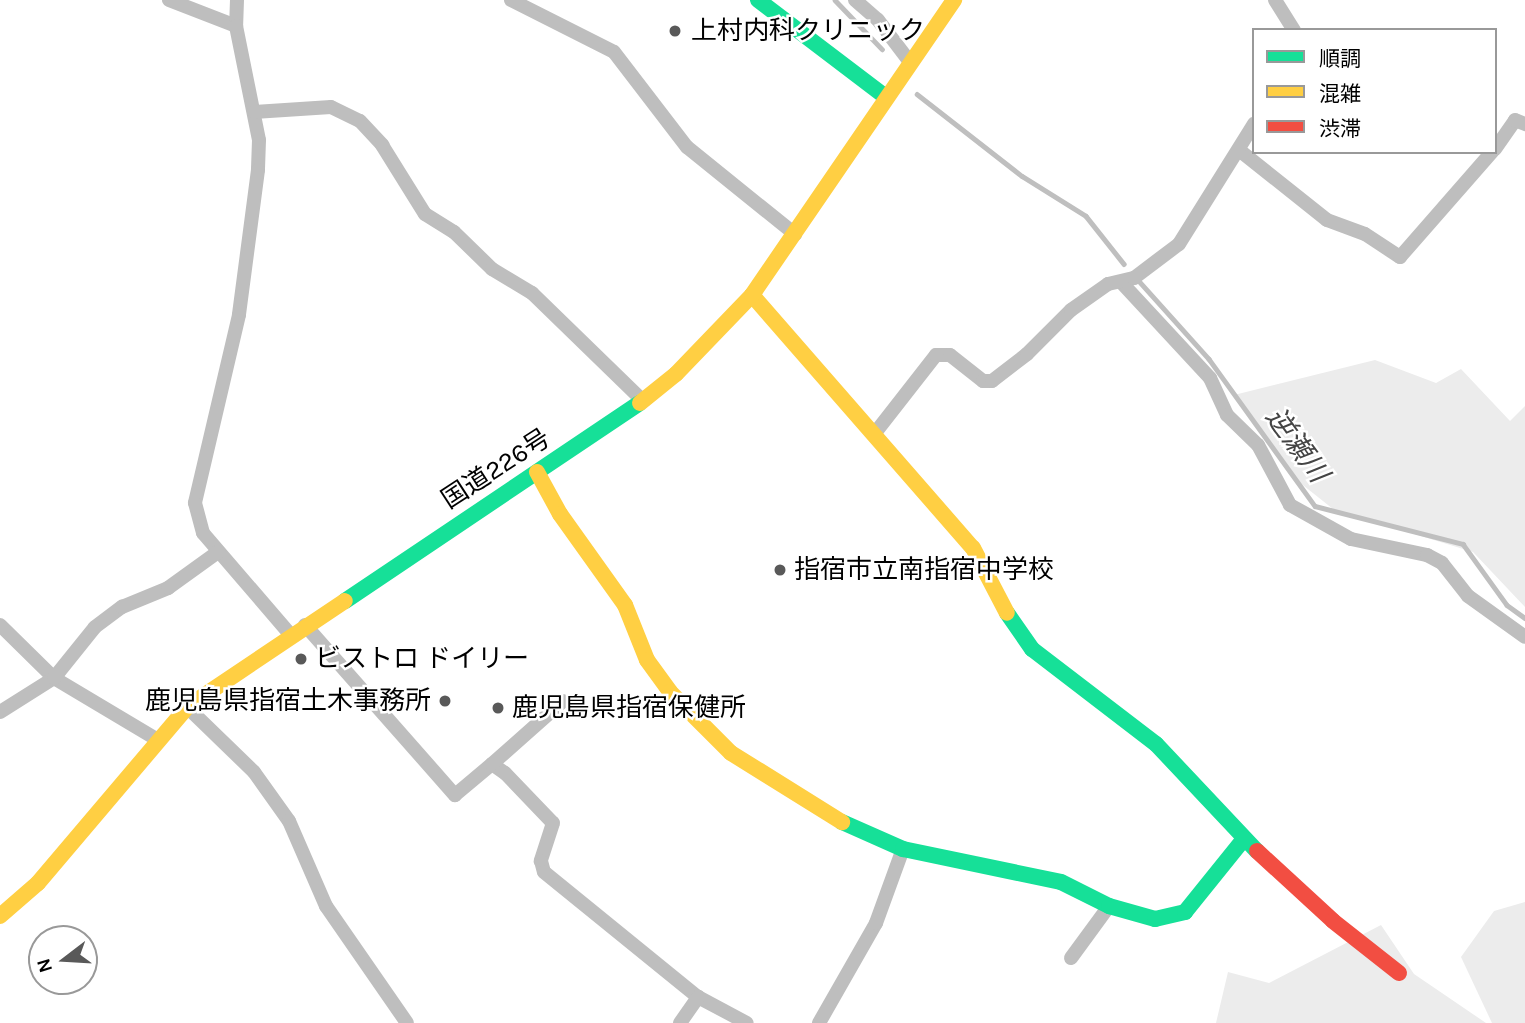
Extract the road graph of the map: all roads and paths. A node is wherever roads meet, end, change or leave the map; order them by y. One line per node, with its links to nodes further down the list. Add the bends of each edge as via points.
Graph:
1 (169, 0): 8 (street)
2 (237, 0): 8 (street)
3 (511, 0): 18 (street, via 614,52 687,147)
4 (758, 0): 11 (main road)
5 (855, 0): 10 (street, via 878,20)
6 (954, 0): 10 (main road, 国道226号)
7 (1275, 0): 9 (street)
8 (236, 26): 12 (street)
9 (1293, 28)
10 (910, 62): 11 (main road, 国道226号)
11 (886, 97): 18 (main road, 国道226号)
12 (254, 112): 21 (street, via 331,107 360,121 382,145 425,214 454,232 492,269 532,293); 24 (street, via 258,170 239,315 196,490 198,523)
13 (1525, 124): 15 (street, via 1515,120)
14 (1252, 127): 16 (street)
15 (1497, 147)
16 (1239, 149): 17 (street, via 1327,220 1365,234 1400,257); 19 (street, via 1179,244 1134,278)
17 (1491, 154)
18 (794, 234): 20 (main road, 国道226号)
19 (1121, 282): 22 (street, via 1108,284 1071,310 1027,354 992,380 983,381 950,355 936,355); 28 (street, via 1210,378 1227,415 1258,445 1290,505 1351,538 1427,555 1442,563 1468,596)
20 (752, 295): 21 (main road, 国道226号); 22 (main road)
21 (643, 401): 23 (main road, 国道226号)
22 (875, 433): 35 (main road, via 973,548 1017,632 1032,649 1156,744)
23 (537, 472): 26 (main road, 国道226号); 36 (main road, via 625,605 649,665 688,713 731,753 789,793)
24 (218, 552): 27 (street); 29 (street, via 168,588 128,604 101,623)
25 (0, 625): 29 (street)
26 (305, 625): 27 (main road, 国道226号); 34 (street, via 455,795)
27 (290, 634): 31 (main road, 国道226号)
28 (1525, 637)
29 (54, 678): 32 (street); 33 (street)
30 (564, 701): 34 (street)
31 (187, 707): 33 (main road, 国道226号); 42 (street, via 254,772 289,821 326,906)
32 (0, 712)
33 (158, 740): 38 (main road, 国道226号, via 38,883)
34 (492, 764): 41 (street, via 537,802 553,823 541,861 544,872)
35 (1244, 839): 37 (main road, via 1185,912 1155,919); 40 (main road, via 1333,921)
36 (903, 849): 37 (main road, via 1050,879); 45 (street, via 876,923)
37 (1109, 906): 39 (street)
38 (0, 916)
39 (1071, 958)
40 (1399, 973)
41 (698, 997): 43 (street); 44 (street)
42 (407, 1023)
43 (680, 1023)
44 (747, 1023)
45 (819, 1023)

